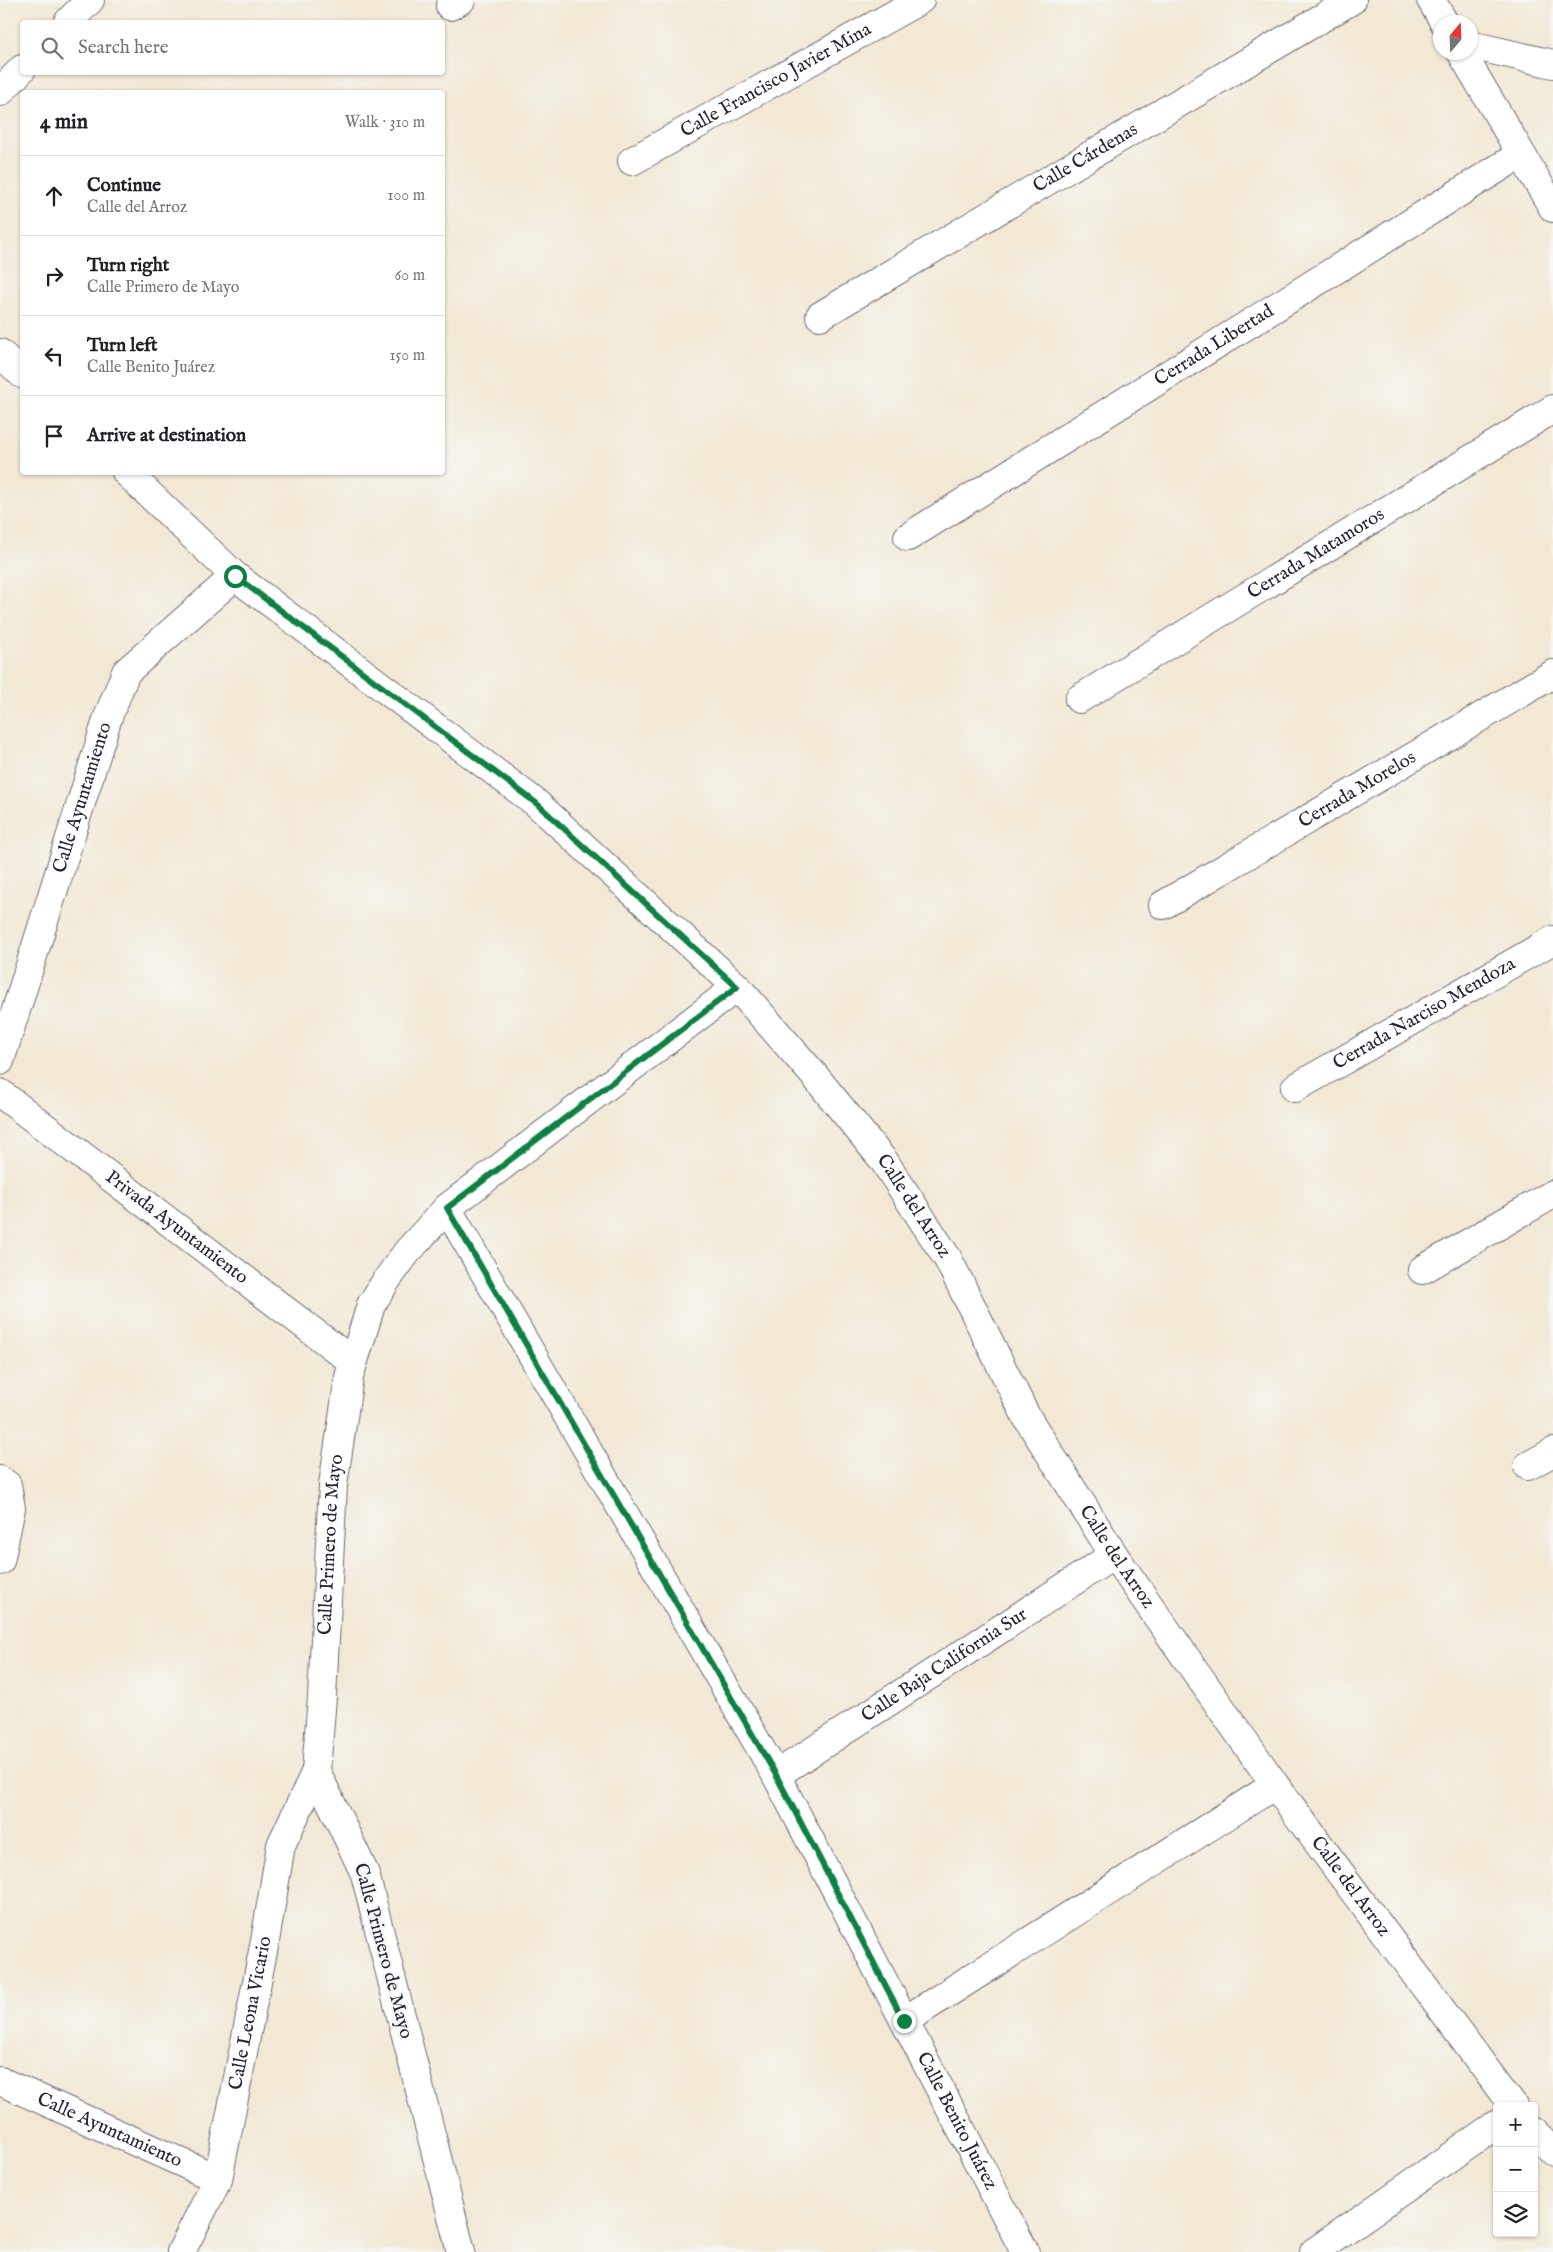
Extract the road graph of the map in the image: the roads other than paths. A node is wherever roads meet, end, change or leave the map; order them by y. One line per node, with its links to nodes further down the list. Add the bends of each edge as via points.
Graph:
1 (90, 0): 6 (street)
2 (920, 0): 13 (street, Calle Francisco Javier Mina)
3 (1352, 0): 15 (street, Calle Cárdenas)
4 (1431, 0): 5 (street)
5 (1440, 15)
6 (70, 20)
7 (1478, 47): 9 (street)
8 (1466, 60): 12 (street)
9 (1553, 64)
10 (20, 71): 11 (street)
11 (0, 92)
12 (1521, 154): 14 (street); 20 (street, Cerrada Libertad)
13 (632, 161)
14 (1553, 208)
15 (820, 316)
16 (0, 353): 17 (street)
17 (20, 372)
18 (1553, 409): 23 (street, Cerrada Matamoros)
19 (129, 475): 21 (street, Calle del Arroz)
20 (908, 536)
21 (235, 576): 26 (street, Calle del Arroz, via 536,803); 27 (street, Calle Ayuntamiento, via 126,672 108,717)
22 (1553, 674): 24 (street, Cerrada Morelos)
23 (1079, 699)
24 (1163, 905)
25 (1553, 940): 28 (street, Cerrada Narciso Mendoza)
26 (737, 987): 31 (street, Calle Primero de Mayo); 37 (street, Calle del Arroz, via 884,1161 948,1259 1026,1416)
27 (0, 1061)
28 (1295, 1088)
29 (0, 1094): 33 (street, Privada Ayuntamiento)
30 (1553, 1194): 32 (street)
31 (447, 1208): 33 (street, Calle Primero de Mayo, via 386,1281 371,1306); 40 (street, Calle Benito Juárez)
32 (1422, 1270)
33 (354, 1362): 39 (street, Calle Primero de Mayo, via 333,1485)
34 (1553, 1452): 35 (street)
35 (1528, 1466)
36 (0, 1480): 38 (street, via 7,1485 11,1508)
37 (1114, 1555): 40 (street, Calle Baja California Sur); 41 (street, Calle del Arroz)
38 (0, 1561)
39 (316, 1771): 48 (street, Calle Leona Vicario, via 281,1844); 50 (street, Calle Primero de Mayo, via 365,1874)
40 (776, 1775): 42 (street, Calle Benito Juárez)
41 (1274, 1786): 42 (street); 44 (street, Calle del Arroz)
42 (904, 2021): 51 (street, Calle Benito Juárez)
43 (0, 2081): 48 (street, Calle Ayuntamiento)
44 (1510, 2102)
45 (1493, 2127): 52 (street)
46 (1538, 2135): 47 (street)
47 (1553, 2152)
48 (218, 2179): 49 (street, Calle Leona Vicario)
49 (181, 2252)
50 (461, 2252)
51 (1025, 2252)
52 (1314, 2252)

